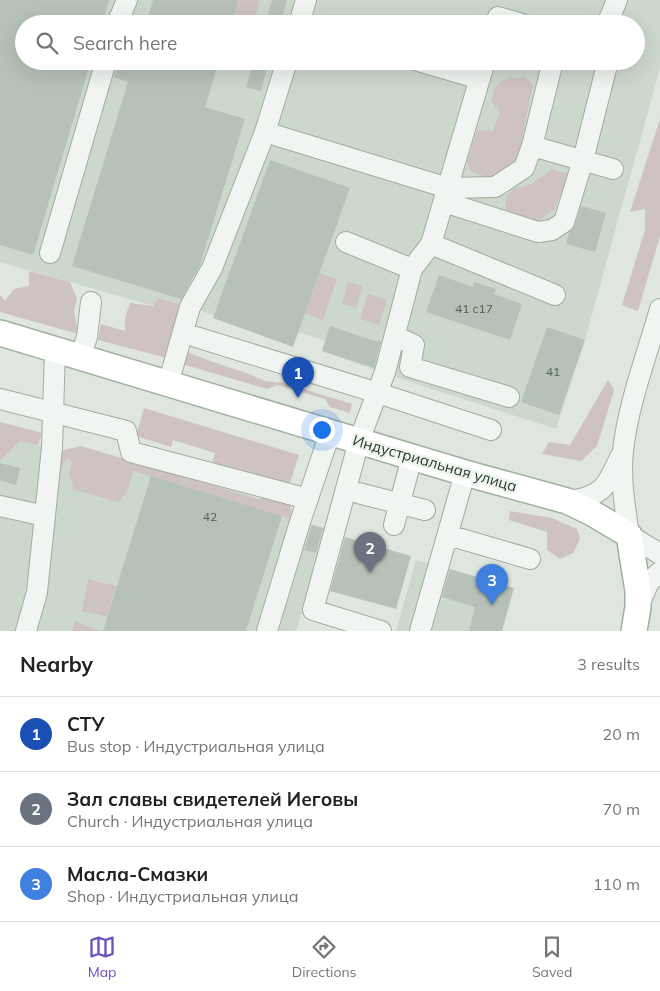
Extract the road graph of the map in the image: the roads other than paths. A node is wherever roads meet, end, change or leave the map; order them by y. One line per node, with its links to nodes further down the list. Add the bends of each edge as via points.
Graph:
1 (127, 0): 4 (street)
2 (306, 0): 5 (street)
3 (617, 0): 6 (street)
4 (121, 15)
5 (302, 15)
6 (611, 15)
7 (103, 70): 19 (street)
8 (284, 70): 12 (street)
9 (482, 70): 16 (street)
10 (551, 70): 13 (street)
11 (606, 70): 14 (street)
12 (265, 132): 16 (street); 30 (street, via 210,272 190,307)
13 (532, 146): 14 (street); 16 (street, via 524,168 495,187)
14 (583, 160): 15 (street); 16 (street, via 564,222 552,230 538,232)
15 (613, 169)
16 (446, 195): 18 (street)
17 (346, 242): 20 (street)
18 (430, 244): 20 (street); 21 (street)
19 (50, 253)
20 (412, 269): 25 (street)
21 (555, 295)
22 (91, 302): 29 (street, via 87,337)
23 (660, 309): 27 (street)
24 (0, 333): 28 (main road, Индустриальная улица)
25 (395, 336): 31 (street); 32 (street, via 414,345 410,367)
26 (196, 337): 31 (street)
27 (655, 342): 38 (street, via 628,421)
28 (55, 350): 29 (main road, Индустриальная улица); 34 (street)
29 (80, 358): 30 (main road, Индустриальная улица)
30 (168, 384): 36 (main road, Индустриальная улица)
31 (378, 393): 35 (street); 37 (street)
32 (509, 397)
33 (0, 399): 34 (street)
34 (53, 412): 42 (street, via 126,431 131,452); 47 (street)
35 (491, 430)
36 (330, 433): 37 (main road, Индустриальная улица); 42 (street)
37 (359, 441): 39 (main road, Индустриальная улица); 57 (street, via 313,610)
38 (623, 451): 43 (street, via 611,478 599,492 585,499); 50 (street, via 622,477)
39 (412, 457): 40 (main road, Индустриальная улица); 44 (street)
40 (465, 473): 43 (main road, Индустриальная улица); 49 (street)
41 (358, 493): 44 (street)
42 (308, 499): 56 (street)
43 (567, 501): 50 (main road, Индустриальная улица)
44 (400, 504): 46 (street); 48 (street)
45 (0, 506): 47 (street)
46 (425, 510)
47 (45, 516): 55 (street, via 37,592)
48 (394, 526)
49 (448, 534): 52 (street); 58 (street)
50 (629, 535): 51 (street, Индустриальная улица); 54 (main road, via 638,590)
51 (660, 554)
52 (530, 559)
53 (660, 572): 54 (street, via 649,582)
54 (636, 619)
55 (26, 631)
56 (267, 631)
57 (381, 631)
58 (420, 631)

